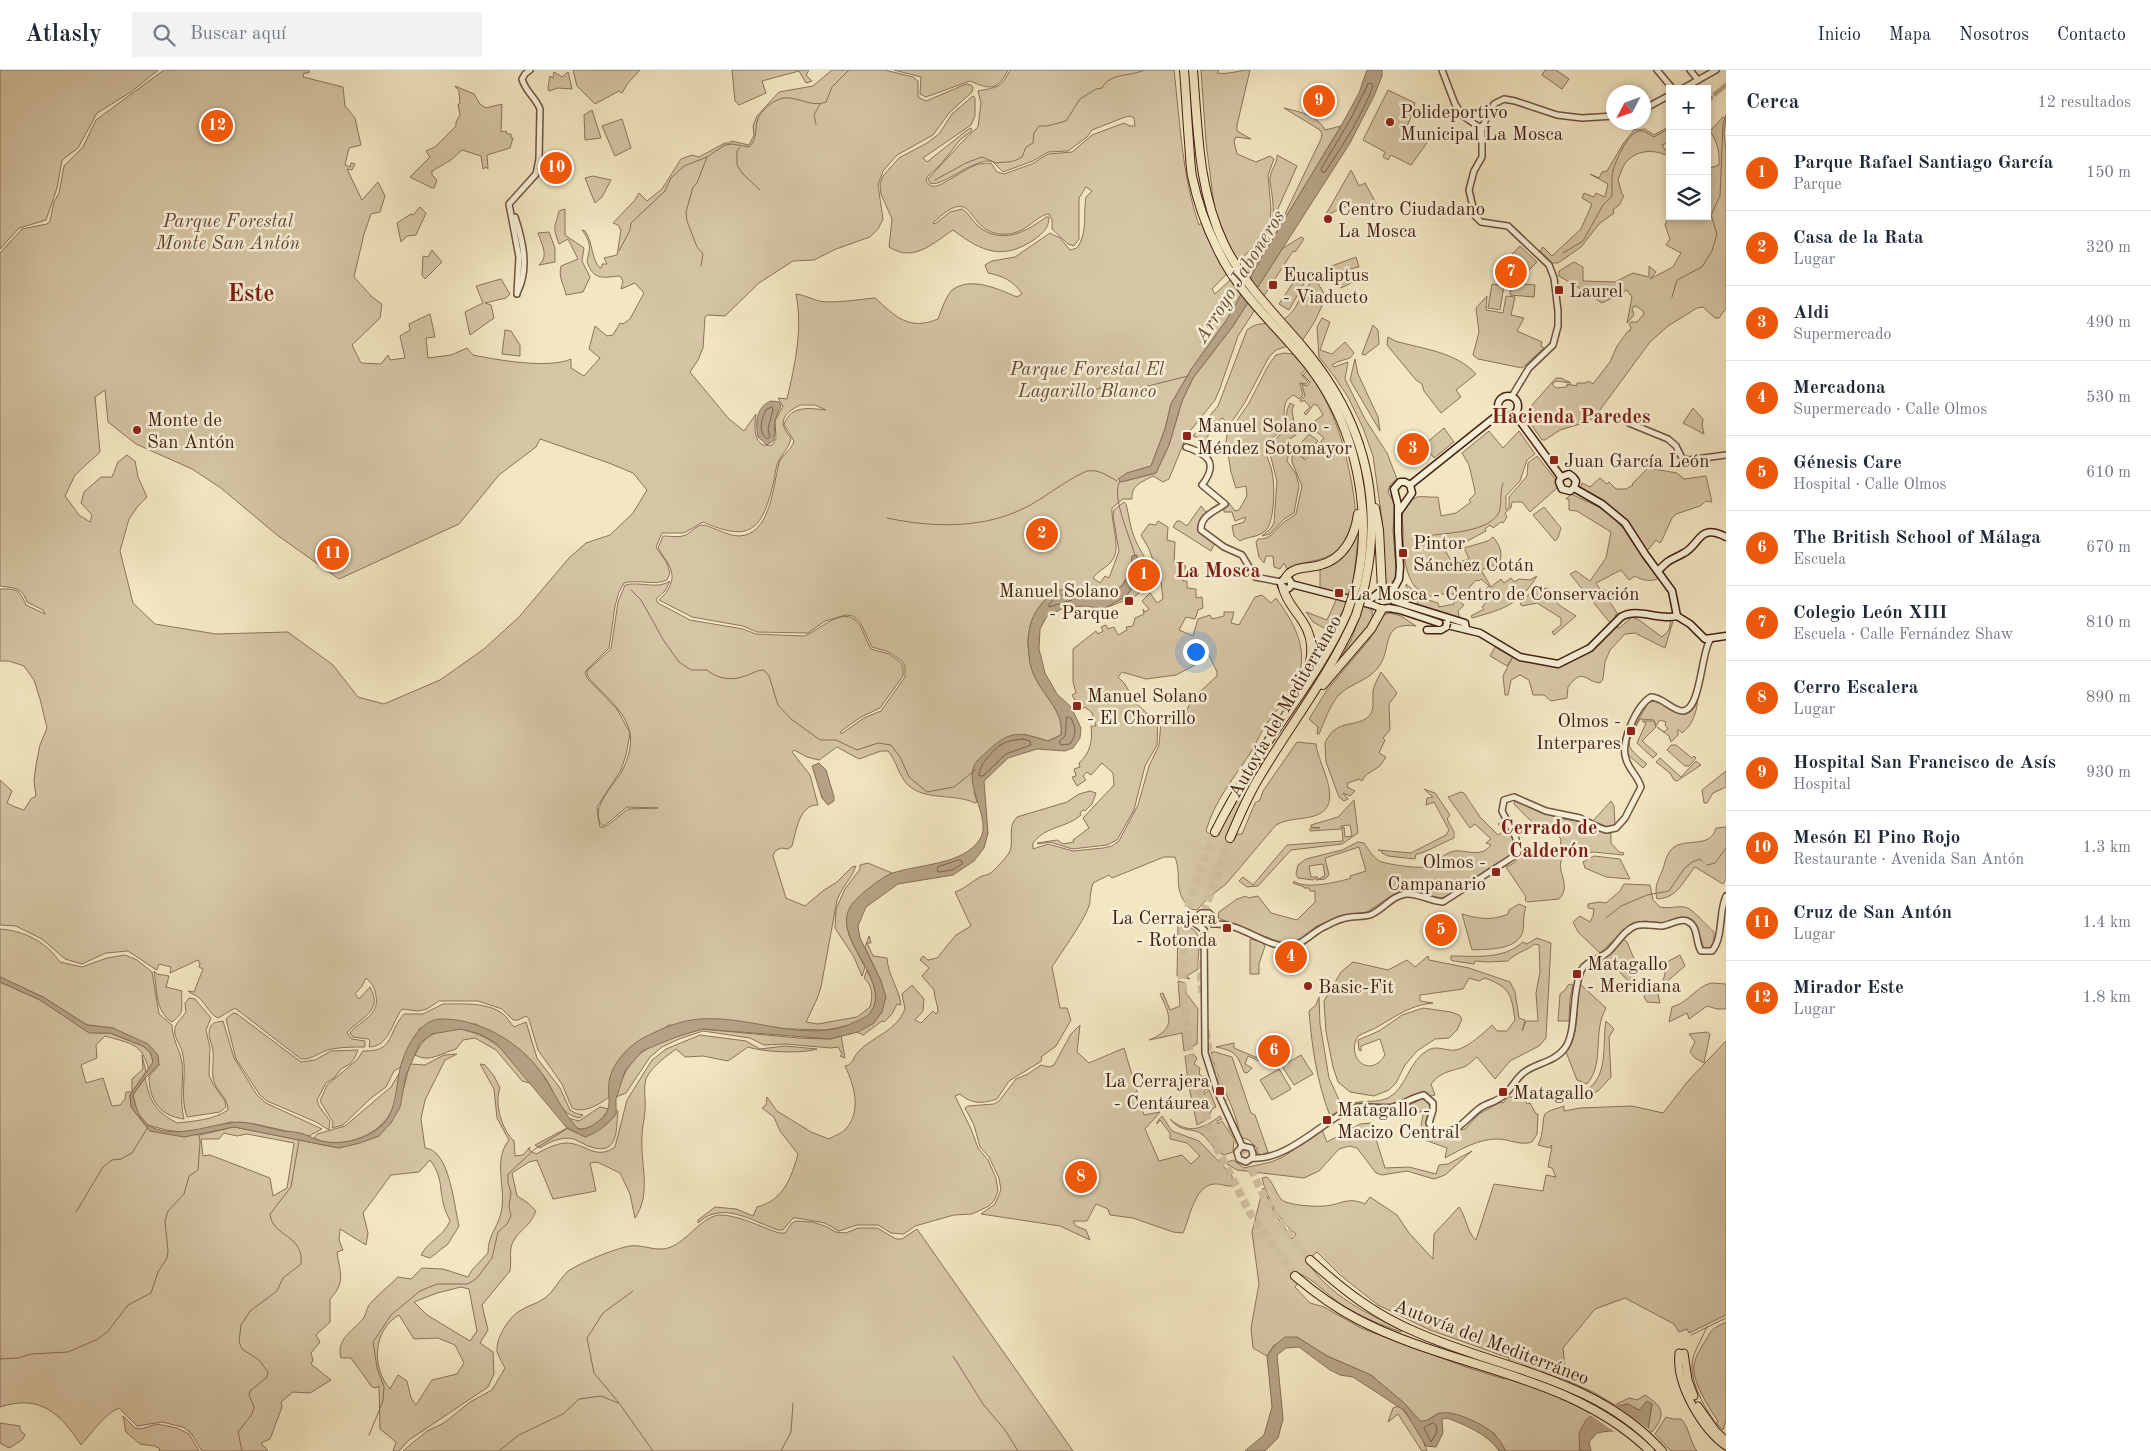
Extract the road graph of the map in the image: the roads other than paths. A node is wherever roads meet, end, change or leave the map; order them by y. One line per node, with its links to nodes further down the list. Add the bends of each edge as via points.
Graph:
1 (530, 70): 17 (street, via 522,79 540,109 539,159 536,174)
2 (1184, 70): 18 (highway, Autovía del Mediterráneo, via 1192,176 1216,247 1239,285)
3 (1193, 70): 18 (highway, Autovía del Mediterráneo, via 1203,179 1224,243 1245,279)
4 (1442, 70): 14 (street, via 1455,104)
5 (1657, 70): 9 (street)
6 (1690, 70): 8 (street)
7 (1716, 70): 8 (street)
8 (1698, 80): 10 (street)
9 (1670, 85)
10 (1689, 85)
11 (1666, 97): 12 (street)
12 (1651, 106)
13 (1606, 116): 15 (street, via 1557,115 1504,99 1491,108)
14 (1472, 122): 15 (street, via 1479,127); 16 (street)
15 (1484, 125): 16 (street)
16 (1481, 134): 19 (street, via 1482,158 1474,170 1469,190 1475,216 1481,222 1508,226 1549,265 1558,311 1557,336 1551,347 1529,368)
17 (512, 200): 17 (street, via 509,209 519,256 517,294 523,280 524,257)
18 (1315, 368): 25 (highway, Autovía del Mediterráneo, via 1337,392 1353,424); 30 (highway, Autovía del Mediterráneo, via 1353,453)
19 (1512, 396): 20 (main road, via 1503,396 1499,401); 21 (main road, via 1518,404)
20 (1500, 413): 21 (main road); 27 (main road)
21 (1515, 414): 26 (main road)
22 (1629, 423): 24 (street, via 1672,442 1682,458)
23 (1186, 447): 35 (street, via 1207,457 1209,476 1202,485 1225,504 1206,517 1201,524 1203,533 1242,556 1255,577)
24 (1726, 455)
25 (1368, 470): 36 (highway, Autovía del Mediterráneo, via 1372,530 1369,566); 37 (highway, via 1379,530)
26 (1562, 477): 28 (main road, via 1566,474 1573,476 1576,481); 28 (main road, via 1562,489 1570,491)
27 (1410, 485): 29 (main road, via 1405,482 1396,485); 31 (main road, via 1412,493)
28 (1574, 488): 34 (main road, via 1619,518)
29 (1396, 497): 31 (main road); 32 (main road)
30 (1360, 500): 35 (highway, via 1356,529 1337,557 1322,565 1294,570); 36 (highway, Autovía del Mediterráneo, via 1363,532)
31 (1406, 500): 32 (main road)
32 (1398, 516): 39 (main road, via 1400,572)
33 (1726, 538): 34 (main road, via 1715,533 1703,535)
34 (1658, 571): 40 (main road, via 1672,591)
35 (1285, 583): 38 (main road); 46 (highway, via 1292,608 1305,624 1312,652 1310,668)
36 (1361, 584): 46 (highway, Autovía del Mediterráneo, bridge, via 1319,668); 47 (highway, Autovía del Mediterráneo, bridge, via 1356,615 1332,662)
37 (1379, 593): 38 (main road); 39 (main road); 39 (main road, via 1375,601)
38 (1361, 601): 39 (main road)
39 (1388, 604): 41 (main road); 41 (main road, via 1439,618); 42 (main road); 47 (highway, via 1371,629)
40 (1677, 616): 42 (main road, via 1627,613 1590,648 1558,664 1520,657); 45 (main road, via 1690,624 1702,638)
41 (1446, 625): 42 (main road); 43 (main road, via 1441,630)
42 (1465, 626)
43 (1427, 630)
44 (1726, 636): 45 (main road)
45 (1710, 640): 51 (street, via 1696,698 1689,708 1678,709 1651,697 1626,736 1625,758 1641,787 1616,828 1606,830 1580,818 1558,815 1514,797 1509,798 1504,800 1502,811 1516,835 1516,855 1443,902 1404,894 1367,916 1334,921 1291,946 1240,928)
46 (1295, 702): 48 (highway, Autovía del Mediterráneo, via 1234,795)
47 (1303, 707): 49 (highway, Autovía del Mediterráneo, via 1260,777)
48 (1215, 832)
49 (1230, 838)
50 (1726, 896): 54 (street, via 1716,946 1712,951 1701,951 1696,931 1686,920 1661,926 1636,926 1600,957 1586,964 1576,983 1572,1031 1564,1050 1526,1071 1503,1096 1481,1108 1462,1125 1435,1132 1429,1123 1433,1103 1424,1095 1400,1105 1352,1108 1279,1154)
51 (1213, 924): 52 (street); 52 (street, via 1209,913 1201,913 1196,917 1196,924)
52 (1204, 930): 53 (street, via 1205,1053 1217,1091)
53 (1242, 1146): 54 (street, via 1251,1148); 54 (street, via 1237,1152 1239,1159 1246,1162)
54 (1252, 1158)
55 (1310, 1260): 57 (highway, Autovía del Mediterráneo, via 1348,1293 1391,1321)
56 (1295, 1276): 57 (highway, Autovía del Mediterráneo, via 1329,1303 1359,1320 1419,1344)
57 (1506, 1369): 58 (highway, Autovía del Mediterráneo); 59 (highway, Autovía del Mediterráneo, via 1556,1381 1592,1396)
58 (1576, 1401): 62 (highway); 63 (highway, Autovía del Mediterráneo, via 1601,1414)
59 (1631, 1421): 64 (highway, Autovía del Mediterráneo); 65 (highway)
60 (1726, 1441): 61 (main road, via 1698,1405 1682,1353 1683,1380 1694,1408)
61 (1726, 1446)
62 (1644, 1451)
63 (1650, 1451)
64 (1662, 1451)
65 (1667, 1451)

